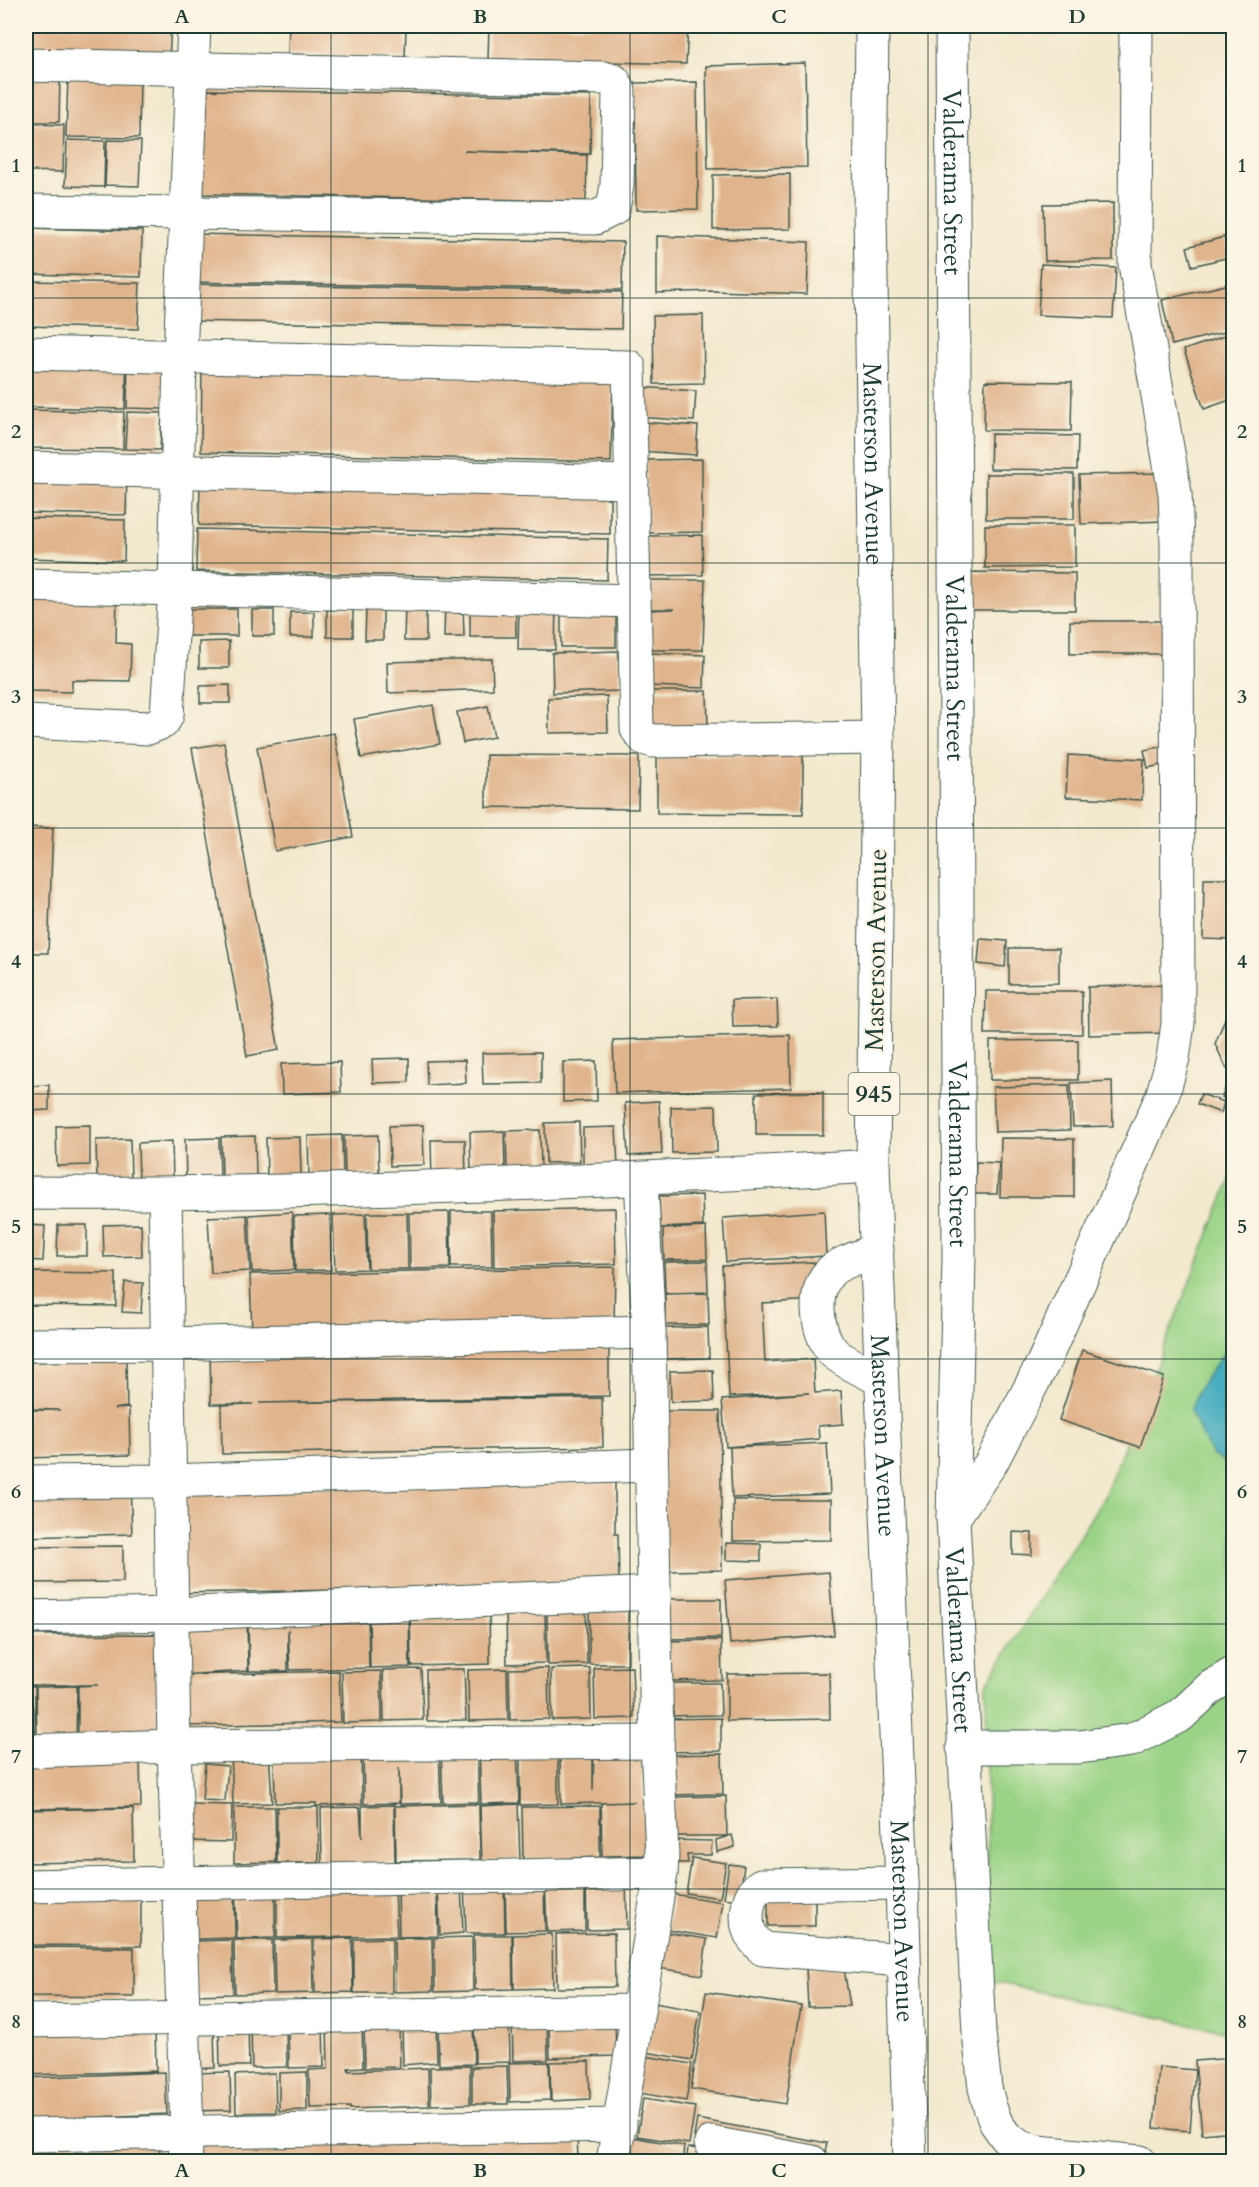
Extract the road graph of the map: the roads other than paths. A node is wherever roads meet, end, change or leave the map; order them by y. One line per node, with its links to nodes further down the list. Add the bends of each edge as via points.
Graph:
1 (194, 26): 6 (street)
2 (872, 26): 18 (street, Masterson Avenue / 945, via 870,212)
3 (952, 26): 31 (street, Valderama Street, via 959,1247)
4 (1136, 26): 31 (street, via 1136,264 1175,493 1178,1024 1162,1097 1044,1361 991,1463)
5 (26, 65): 6 (street)
6 (191, 68): 8 (street); 8 (street, via 609,79 619,91 617,185 613,208 595,218)
7 (26, 211): 8 (street)
8 (185, 215): 10 (street)
9 (26, 353): 10 (street)
10 (180, 357): 12 (street); 13 (street, via 628,367)
11 (26, 468): 12 (street)
12 (179, 472): 13 (street); 15 (street)
13 (632, 482): 16 (street)
14 (26, 585): 15 (street)
15 (176, 587): 16 (street); 17 (street, via 167,715 163,722 148,728)
16 (633, 601): 18 (street, via 637,729 644,738)
17 (26, 722)
18 (878, 738): 19 (street, Masterson Avenue / 945)
19 (873, 1166): 20 (street); 23 (street, Masterson Avenue / 945)
20 (641, 1179): 22 (street); 24 (street)
21 (26, 1193): 22 (street)
22 (165, 1194): 25 (street)
23 (877, 1250): 27 (street, Masterson Avenue / 945); 27 (street, via 832,1270 820,1287 819,1308 821,1328 834,1353)
24 (649, 1332): 25 (street); 28 (street)
25 (167, 1344): 26 (street); 29 (street)
26 (26, 1345)
27 (881, 1380): 42 (street, Masterson Avenue / 945)
28 (650, 1465): 29 (street); 32 (street)
29 (169, 1481): 30 (street); 33 (street)
30 (26, 1482)
31 (953, 1518): 38 (street, Valderama Street)
32 (654, 1593): 33 (street); 36 (street)
33 (171, 1614): 34 (street); 37 (street)
34 (26, 1617)
35 (1233, 1672): 38 (street, via 1181,1715 1132,1740 1079,1747)
36 (657, 1742): 37 (street); 40 (street)
37 (174, 1746): 39 (street); 41 (street)
38 (963, 1747): 52 (street, Valderama Street, via 985,2088 996,2123 1006,2137 1020,2146)
39 (26, 1750)
40 (661, 1873): 41 (street); 45 (street)
41 (179, 1883): 43 (street); 46 (street)
42 (902, 1883): 44 (street, Masterson Avenue / 945); 44 (street, via 761,1885 756,1888 747,1916 753,1938 763,1949)
43 (26, 1886)
44 (903, 1960): 55 (street, Masterson Avenue / 945)
45 (637, 2012): 46 (street); 48 (street)
46 (182, 2018): 47 (street); 51 (street)
47 (26, 2021)
48 (620, 2125): 51 (street); 53 (street)
49 (26, 2135): 51 (street)
50 (711, 2143): 54 (street)
51 (186, 2147)
52 (1065, 2157): 56 (street, Valderama Street)
53 (613, 2162)
54 (812, 2162)
55 (910, 2162)
56 (1140, 2162)

